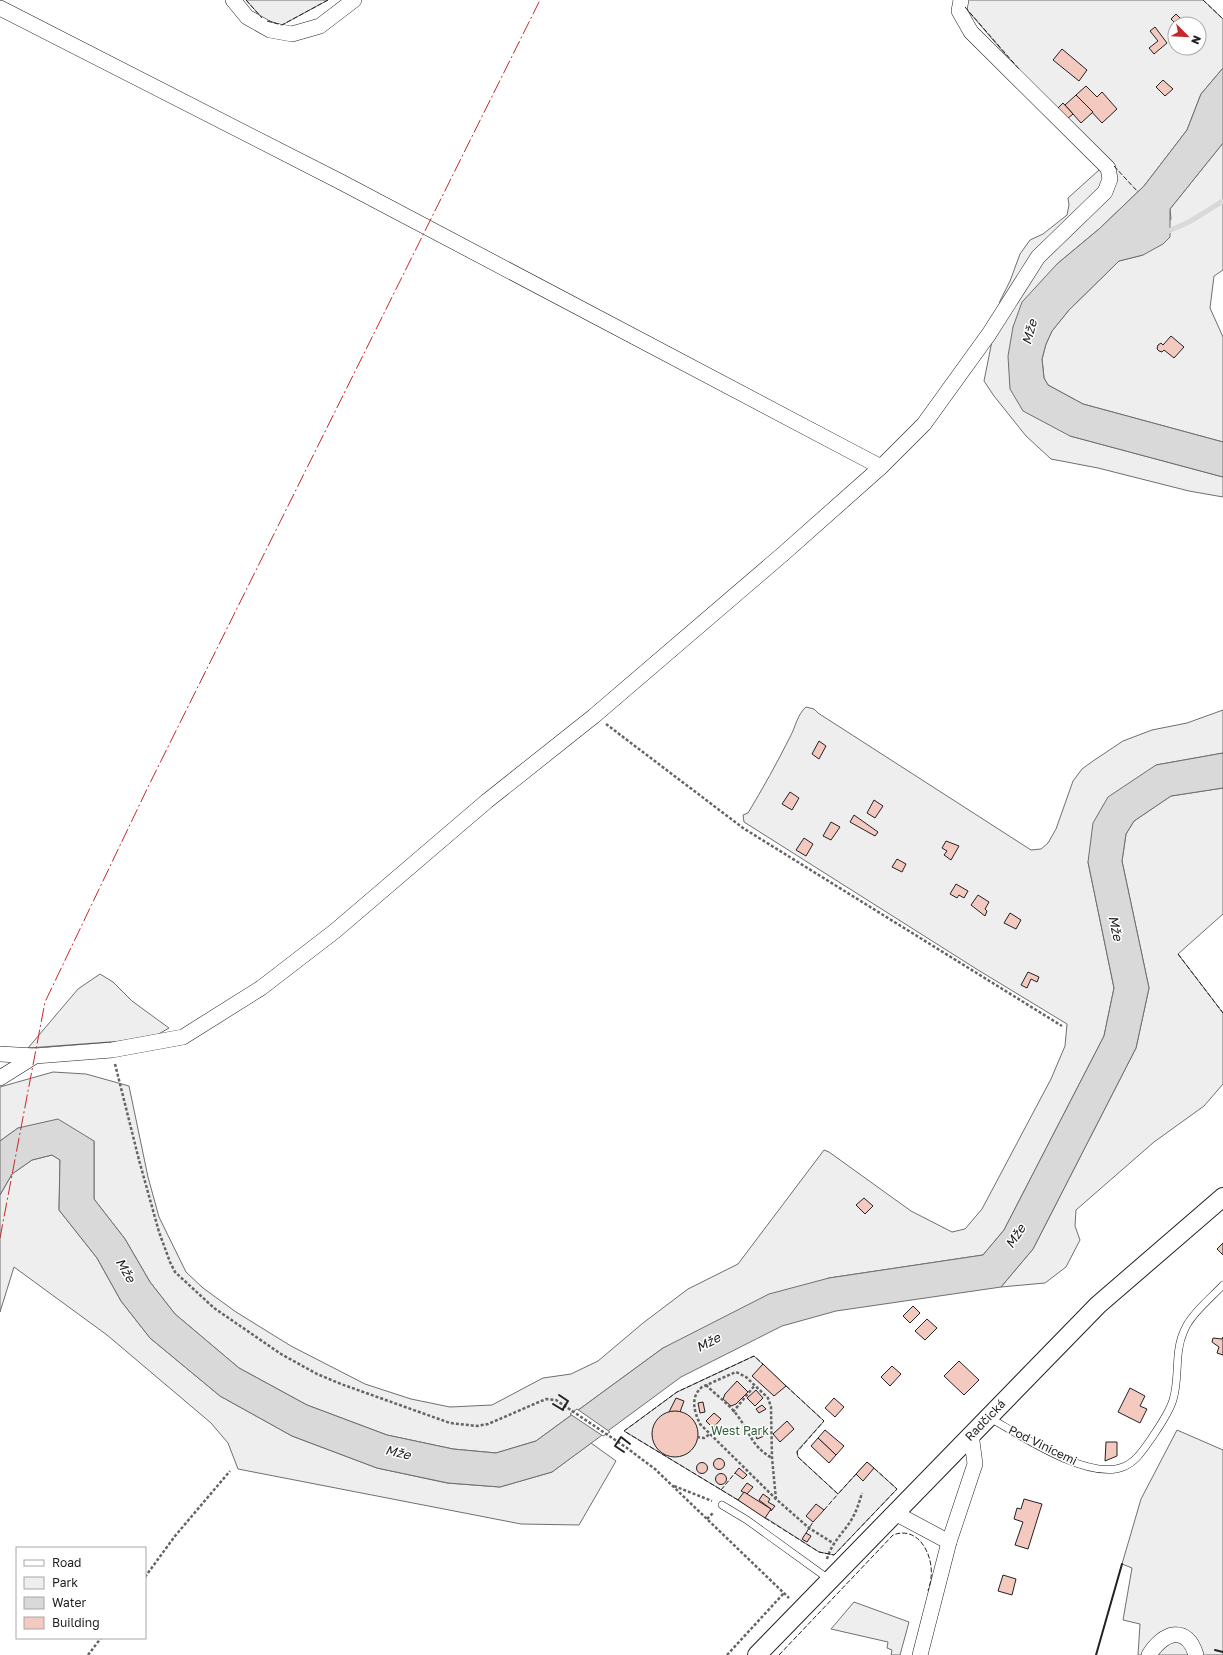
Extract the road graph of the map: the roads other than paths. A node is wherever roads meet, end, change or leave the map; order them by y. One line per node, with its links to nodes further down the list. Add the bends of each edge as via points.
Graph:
1 (233, 0): 2 (street, via 247,17 270,30 292,34 320,26)
2 (354, 0)
3 (961, 0): 5 (street, via 958,11 971,32 1108,168 1110,179 1105,192 1038,257 989,334 924,424)
4 (0, 8): 5 (street, via 341,182)
5 (881, 467): 7 (street, via 594,716 487,801 335,931 261,988 183,1037 112,1050)
6 (0, 1054): 7 (street)
7 (35, 1056): 8 (street)
8 (0, 1078)
9 (1223, 1197): 11 (street, Radčická, via 1098,1305)
10 (1223, 1285): 11 (lane, Pod Vinicemi, via 1183,1331 1172,1402 1159,1427 1137,1458 1123,1467 1105,1470 1084,1466 1051,1453)
11 (988, 1417): 12 (street, Radčická)
12 (971, 1434): 14 (street, Radčická); 15 (street, via 974,1464)
13 (722, 1505): 16 (lane)
14 (895, 1512): 15 (street); 16 (street, Radčická)
15 (949, 1542): 18 (street)
16 (830, 1580): 17 (street, Radčická)
17 (757, 1655)
18 (920, 1655)
19 (1149, 1655): 20 (street, via 1161,1641 1173,1634 1187,1638 1192,1643)
20 (1196, 1655)

